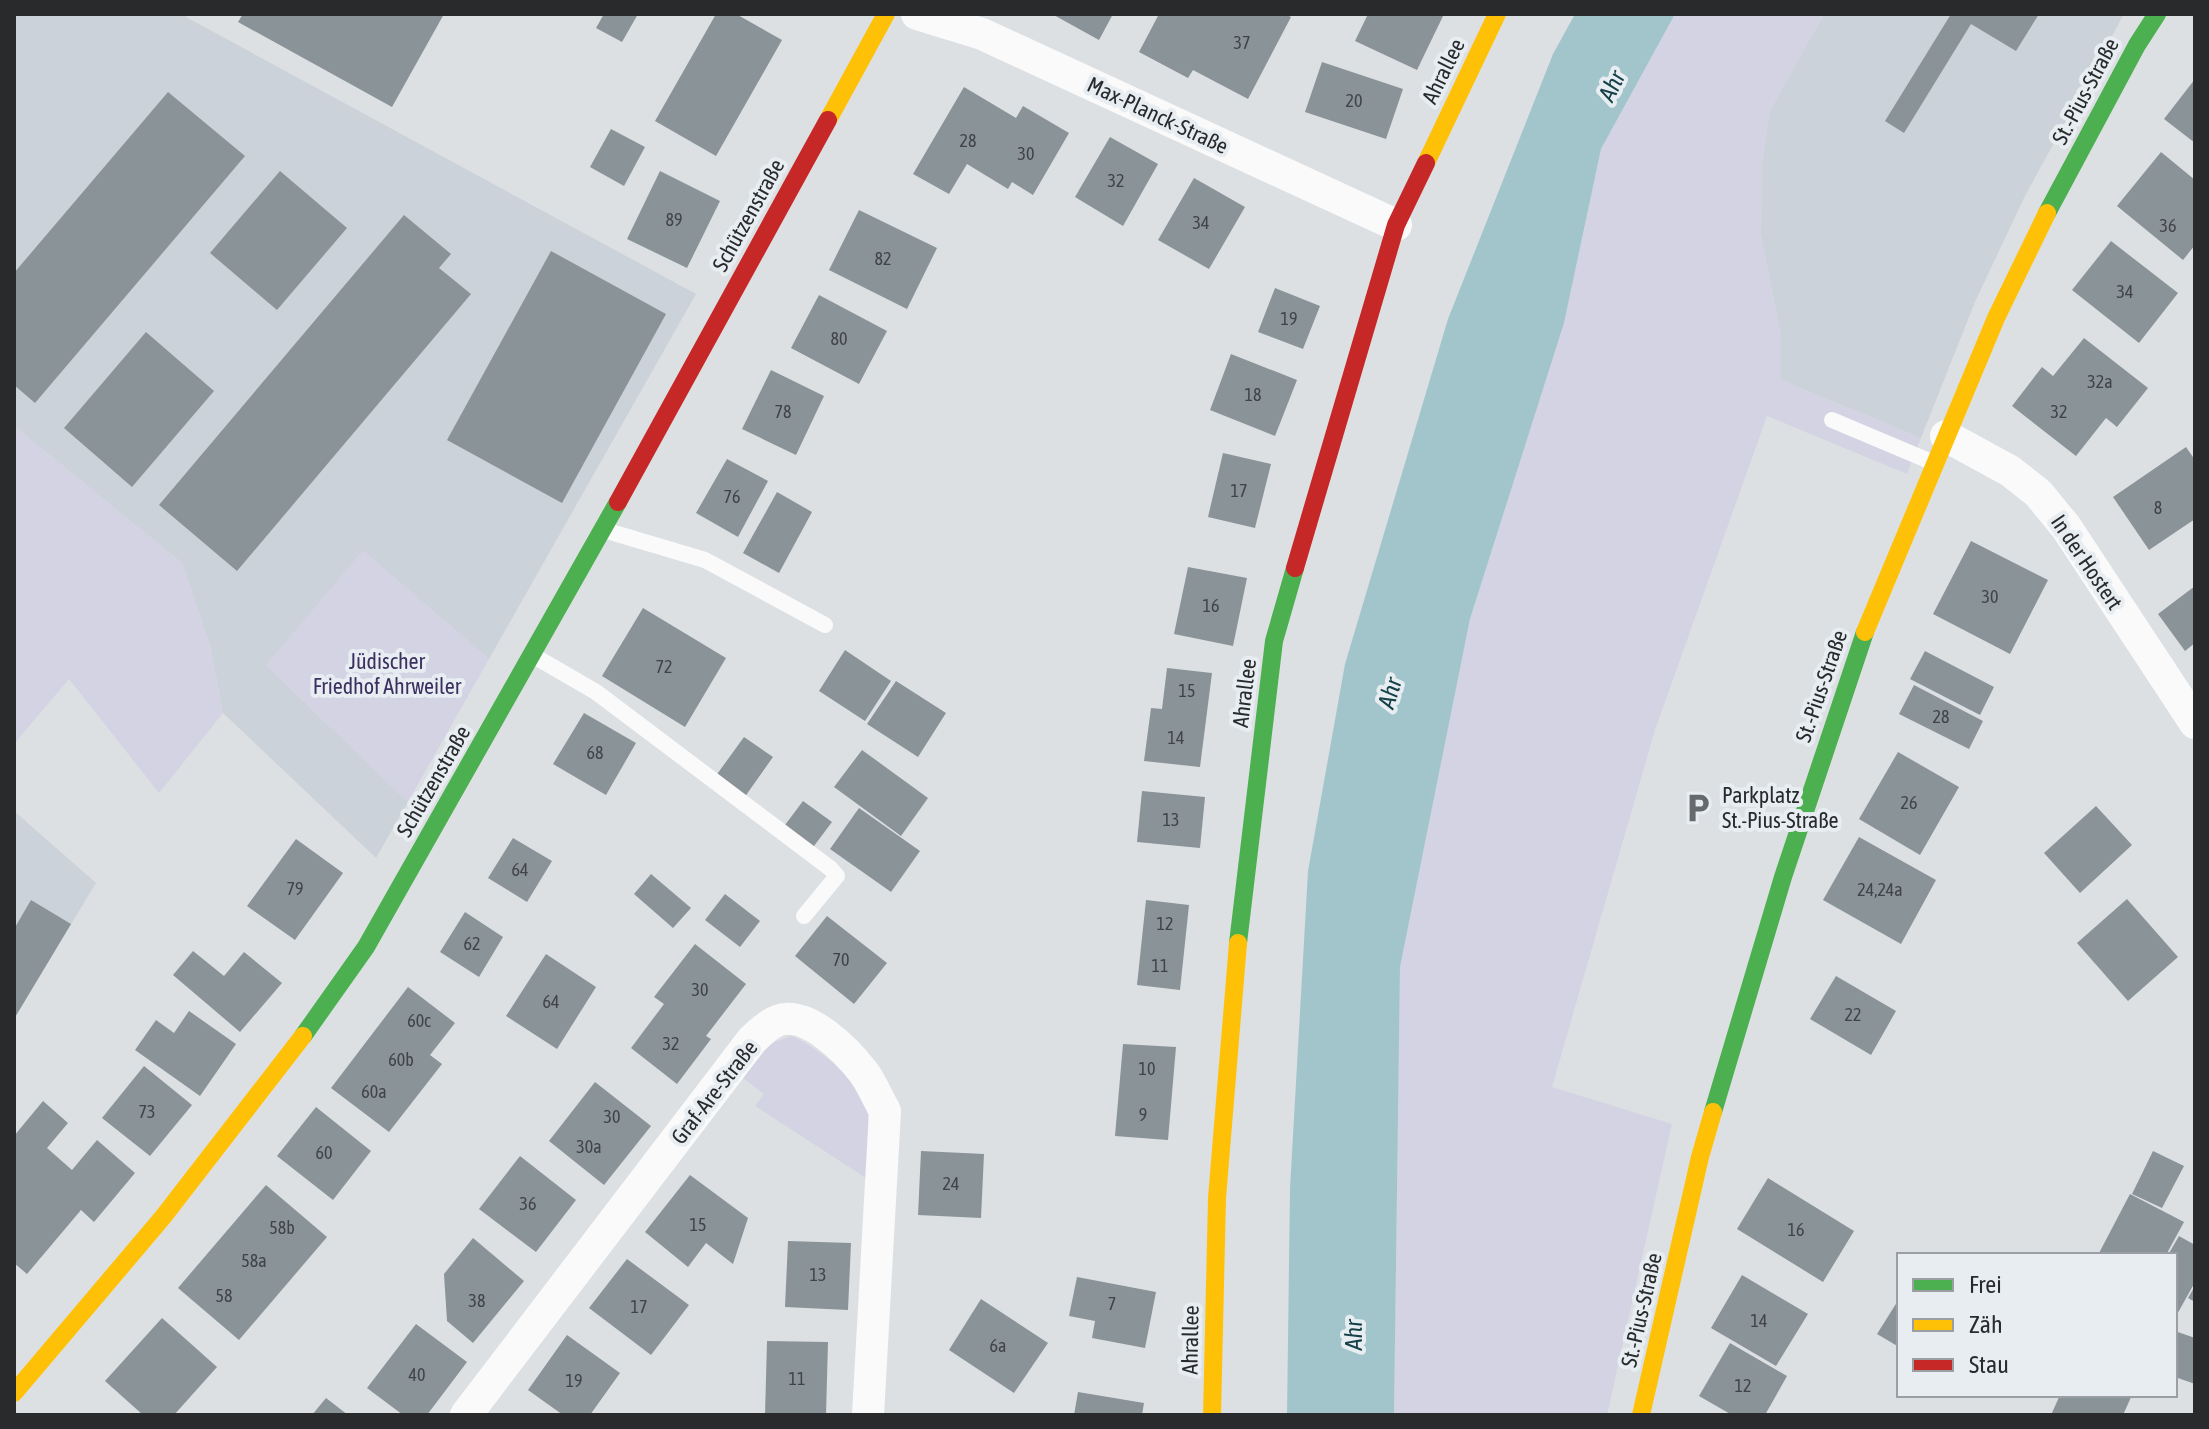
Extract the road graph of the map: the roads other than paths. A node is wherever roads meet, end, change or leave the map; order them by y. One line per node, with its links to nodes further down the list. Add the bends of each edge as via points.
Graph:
1 (886, 14): 8 (street, Schützenstraße)
2 (917, 14): 5 (street, Max-Planck-Straße, via 982,34)
3 (1497, 14): 5 (street, Ahrallee)
4 (2157, 14): 7 (street, St.-Pius-Straße, via 2054,199)
5 (1396, 225): 16 (street, Ahrallee, via 1274,641 1240,924 1219,1167)
6 (1832, 420): 7 (lane)
7 (1940, 450): 11 (street, In der Hostert, via 2010,471 2038,493); 17 (street, St.-Pius-Straße, via 1860,644 1783,877 1700,1157)
8 (603, 529): 9 (lane, via 705,560); 10 (street, Schützenstraße)
9 (825, 625)
10 (532, 656): 12 (lane, via 596,692 831,869 837,876); 13 (street, Schützenstraße, via 366,947 163,1217)
11 (2195, 723)
12 (804, 916)
13 (14, 1393)
14 (466, 1415): 15 (street, Graf-Are-Straße, via 752,1040 780,1019 803,1021 826,1033 864,1073 885,1111)
15 (868, 1415)
16 (1212, 1415)
17 (1641, 1415)

